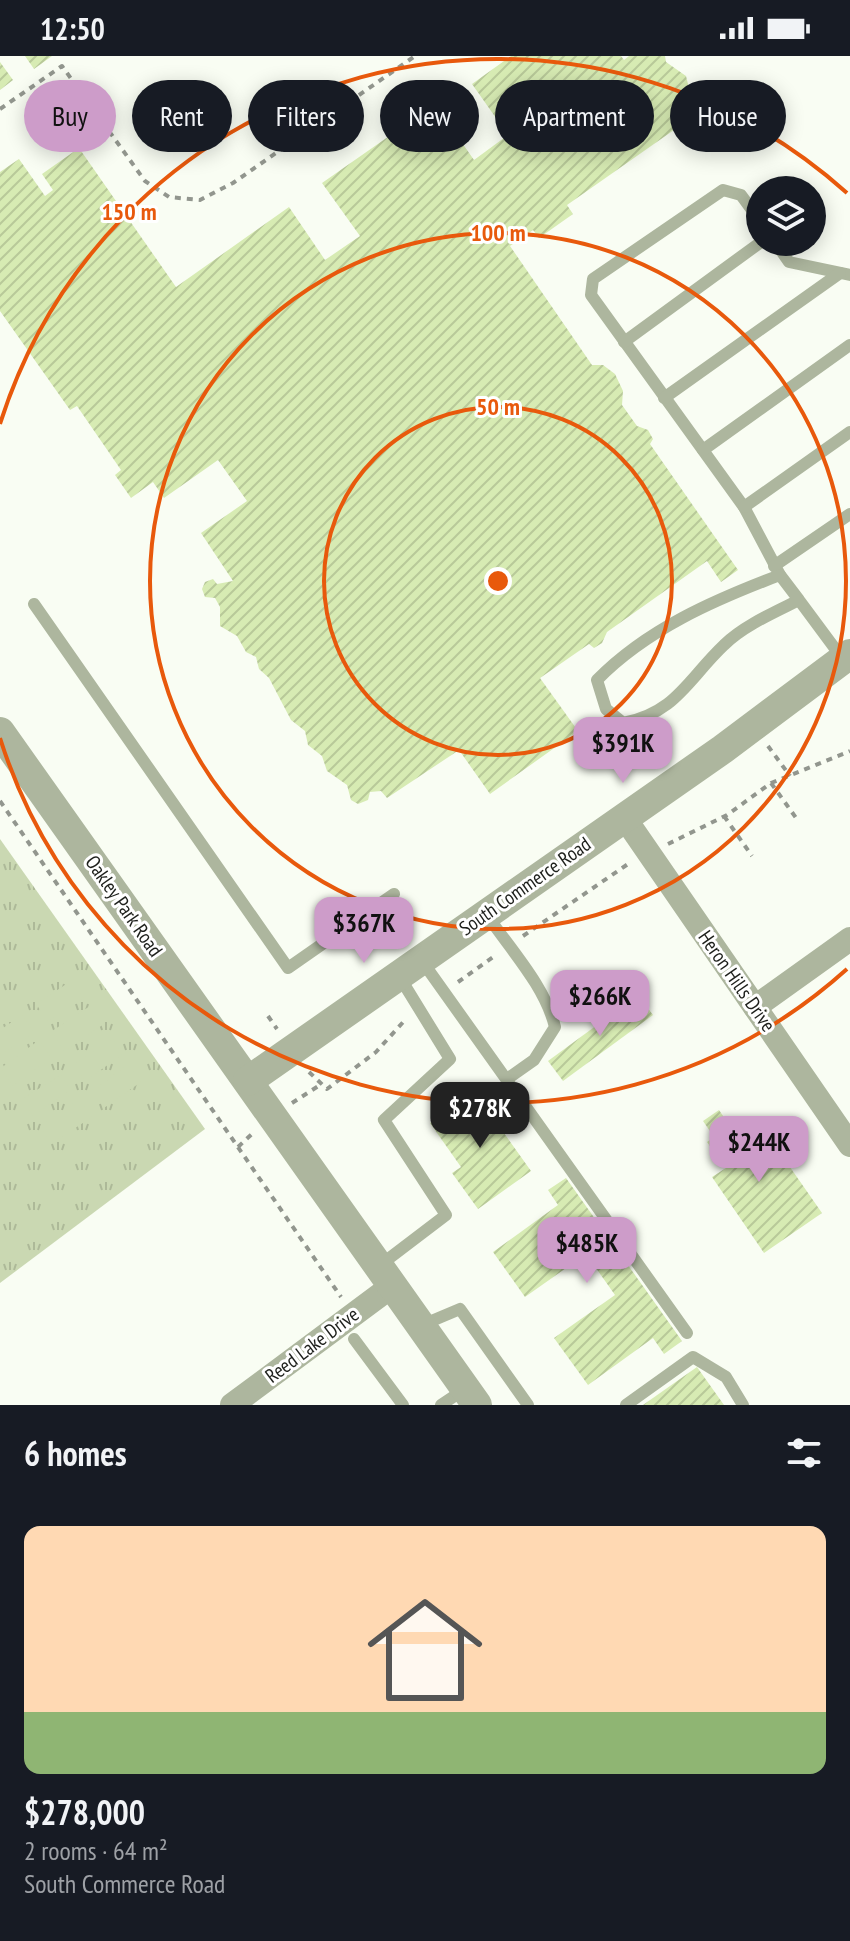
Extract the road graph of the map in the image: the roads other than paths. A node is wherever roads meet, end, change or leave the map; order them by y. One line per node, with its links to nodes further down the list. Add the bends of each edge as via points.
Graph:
1 (746, 202): 5 (lane, via 723,190 593,279 591,295)
2 (746, 253): 5 (lane)
3 (785, 256): 4 (lane, via 789,262)
4 (845, 274): 7 (lane)
5 (624, 342): 7 (lane)
6 (850, 345): 9 (lane)
7 (664, 398): 9 (lane)
8 (850, 432): 10 (lane)
9 (703, 450): 10 (lane)
10 (744, 507): 12 (lane)
11 (850, 514): 12 (lane)
12 (777, 571): 13 (lane); 13 (lane, via 677,620 616,661 597,680 606,709 623,723 650,718 672,702 725,643)
13 (799, 600): 15 (lane)
14 (34, 604): 18 (lane, via 288,968)
15 (846, 657): 17 (street, South Commerce Road)
16 (0, 732): 24 (street, Oakley Park Road)
17 (624, 817): 19 (street, South Commerce Road); 22 (street, Heron Hills Drive)
18 (394, 894)
19 (485, 912): 21 (street, South Commerce Road); 23 (lane, via 551,1011 555,1027 534,1060)
20 (850, 939): 22 (street)
21 (409, 966): 23 (lane, via 444,992); 24 (street, South Commerce Road); 26 (lane, via 420,1010 450,1059 384,1120 446,1215)
22 (755, 1007): 25 (street, Heron Hills Drive)
23 (507, 1079): 28 (lane)
24 (248, 1081): 26 (street)
25 (850, 1145)
26 (386, 1276): 27 (street); 31 (street, Reed Lake Drive, via 353,1314)
27 (422, 1325): 30 (street); 33 (lane, via 460,1309)
28 (687, 1333)
29 (354, 1339): 32 (lane)
30 (461, 1400)
31 (232, 1405)
32 (403, 1405)
33 (528, 1405)
34 (626, 1405): 35 (lane, via 693,1357 726,1377)
35 (743, 1405)

